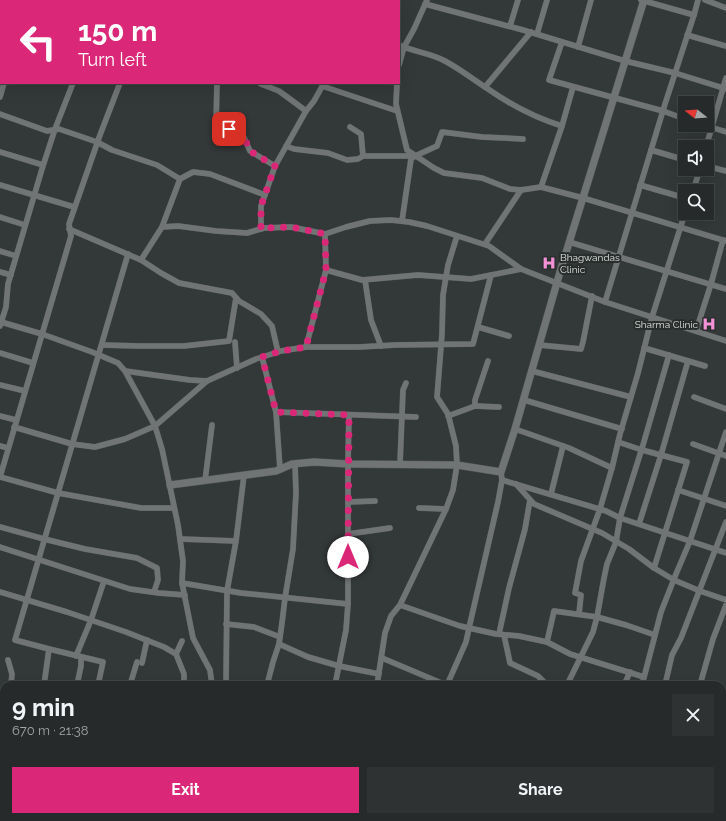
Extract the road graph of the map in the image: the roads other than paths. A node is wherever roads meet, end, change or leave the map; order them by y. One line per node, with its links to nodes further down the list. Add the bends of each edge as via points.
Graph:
1 (518, 0): 10 (street)
2 (547, 0): 12 (street)
3 (591, 0): 17 (street)
4 (643, 0): 9 (street); 18 (street)
5 (698, 0): 9 (street)
6 (704, 0): 8 (street)
7 (426, 2): 10 (street); 15 (street, via 414,29)
8 (726, 8)
9 (694, 15): 13 (street)
10 (510, 26): 11 (street)
11 (531, 32): 12 (street); 28 (street)
12 (537, 34): 14 (street)
13 (687, 35): 16 (street); 19 (street)
14 (562, 42): 17 (street); 29 (street, via 549,80)
15 (401, 46): 28 (street, via 443,60)
16 (726, 46)
17 (578, 47): 18 (street)
18 (626, 61): 19 (street); 32 (street)
19 (675, 73): 30 (street); 35 (street)
20 (726, 78): 30 (street)
21 (4, 84): 31 (street)
22 (73, 84): 41 (street)
23 (120, 84): 45 (street)
24 (216, 84): 53 (street, via 216,126 242,132 250,151)
25 (261, 84): 33 (street, via 279,91)
26 (397, 84): 34 (street)
27 (323, 85): 33 (street); 34 (street)
28 (485, 87): 39 (street, via 513,105)
29 (573, 87): 32 (street); 39 (street)
30 (725, 88): 38 (street)
31 (0, 97)
32 (614, 98): 35 (street); 64 (street)
33 (306, 111): 46 (street)
34 (397, 111): 50 (street, via 406,150)
35 (663, 111): 37 (street); 47 (street)
36 (0, 114): 41 (street, via 47,130)
37 (678, 116)
38 (714, 122)
39 (562, 126): 59 (street)
40 (350, 127): 49 (street, via 361,134)
41 (54, 129): 45 (street); 52 (street)
42 (714, 129): 43 (street)
43 (726, 132)
44 (523, 139): 50 (street, via 442,132 437,146)
45 (97, 142): 56 (street, via 112,150 158,165); 65 (street)
46 (286, 146): 49 (street, via 328,153 348,160); 53 (street)
47 (651, 150): 51 (street); 58 (street)
48 (0, 152): 52 (street)
49 (364, 156): 50 (street)
50 (415, 156): 60 (street, via 444,173 482,178 510,189); 69 (street, via 411,159)
51 (678, 158)
52 (43, 165): 61 (street)
53 (275, 166): 62 (street)
54 (714, 168): 55 (street)
55 (726, 171)
56 (180, 179): 62 (street, via 193,172 210,174); 71 (street)
57 (0, 185): 61 (street)
58 (640, 185): 63 (street); 66 (street)
59 (541, 187): 60 (street); 64 (street)
60 (521, 190): 79 (street)
61 (34, 195): 65 (street); 70 (street)
62 (265, 195): 74 (street, via 261,206)
63 (678, 196)
64 (583, 198): 66 (street); 78 (street)
65 (74, 207): 73 (street)
66 (632, 213): 72 (street); 83 (street)
67 (0, 217): 70 (street)
68 (684, 220): 72 (street)
69 (402, 221): 75 (street, via 370,221); 76 (street, via 428,226)
70 (25, 225): 82 (street)
71 (162, 227): 74 (street, via 178,226 247,234); 84 (street)
72 (681, 228): 77 (street); 87 (street)
73 (69, 229): 81 (street); 103 (street, via 70,236)
74 (261, 229): 75 (street, via 291,227)
75 (325, 234): 86 (street)
76 (457, 236): 79 (street); 91 (street)
77 (725, 240): 94 (street)
78 (569, 242): 83 (street); 93 (street)
79 (485, 244): 85 (street)
80 (0, 251): 82 (street)
81 (128, 254): 84 (street); 107 (street)
82 (16, 256): 89 (street)
83 (619, 257): 87 (street); 98 (street)
84 (141, 260): 97 (street, via 179,283 232,293)
85 (522, 269): 90 (street); 93 (street)
86 (326, 270): 92 (street); 111 (street)
87 (667, 271): 94 (street); 99 (street)
88 (0, 272): 89 (street)
89 (11, 275): 100 (street)
90 (490, 275): 91 (street, via 471,279); 101 (street)
91 (446, 276): 92 (street, via 418,275); 108 (street)
92 (365, 280): 110 (street, via 371,320)
93 (557, 283): 96 (street); 109 (street)
94 (711, 284): 95 (street); 102 (street)
95 (726, 289)
96 (592, 296): 98 (street); 109 (street, via 581,349)
97 (236, 298): 107 (street, via 229,341 184,346); 113 (street, via 261,314 272,326)
98 (605, 302): 99 (street)
99 (652, 317): 102 (street); 112 (street)
100 (1, 324): 103 (street)
101 (478, 327): 104 (street); 108 (street, via 474,344)
102 (696, 331): 105 (street)
103 (42, 334): 115 (street); 120 (street)
104 (509, 336)
105 (726, 340)
106 (235, 342): 122 (street)
107 (102, 345): 115 (street)
108 (441, 345): 110 (street); 138 (street, via 437,397)
109 (539, 345): 124 (street)
110 (380, 346): 111 (street)
111 (306, 347): 113 (street)
112 (644, 348): 116 (street); 129 (street)
113 (278, 352): 117 (street)
114 (0, 353): 120 (street)
115 (99, 355): 123 (street, via 118,363); 149 (street)
116 (669, 355): 119 (street); 154 (street)
117 (262, 357): 122 (street); 135 (street)
118 (488, 361): 132 (street)
119 (688, 361): 121 (street); 156 (street)
120 (33, 363): 128 (street)
121 (705, 366)
122 (237, 368): 125 (street)
123 (125, 371): 125 (street); 143 (street)
124 (532, 371): 129 (street); 131 (street)
125 (207, 381): 143 (street)
126 (406, 383): 139 (street, via 403,390)
127 (0, 385): 128 (street)
128 (25, 391): 141 (street)
129 (631, 397): 146 (street)
130 (694, 397): 134 (street)
131 (524, 400): 145 (street); 146 (street)
132 (475, 406): 133 (street); 138 (street)
133 (499, 407)
134 (726, 408)
135 (276, 412): 136 (street); 163 (street)
136 (349, 415): 139 (street); 159 (street)
137 (0, 416): 141 (street)
138 (448, 416): 161 (street, via 456,446)
139 (402, 417): 140 (street); 160 (street)
140 (416, 417)
141 (16, 420): 144 (street)
142 (212, 424): 167 (street)
143 (155, 426): 149 (street, via 125,439 94,447); 170 (street)
144 (14, 427): 149 (street); 153 (street)
145 (516, 429): 152 (street); 164 (street)
146 (622, 429): 148 (street)
147 (726, 432): 155 (street)
148 (618, 442): 154 (street); 162 (street)
149 (72, 444): 172 (street)
150 (693, 444): 155 (street)
151 (0, 446): 153 (street)
152 (563, 446): 162 (street); 173 (street)
153 (8, 448): 166 (street)
154 (642, 450): 156 (street); 183 (street)
155 (719, 453): 157 (street); 174 (street)
156 (661, 455): 171 (street, via 687,462); 185 (street)
157 (726, 456)
158 (295, 464): 159 (street); 163 (street); 209 (street, via 293,549)
159 (348, 464): 160 (street); 177 (street)
160 (400, 464): 161 (street)
161 (457, 465): 164 (street); 181 (street, via 453,490)
162 (612, 468): 182 (street)
163 (280, 469): 165 (street)
164 (501, 472): 168 (street)
165 (244, 475): 167 (street); 193 (street)
166 (0, 477): 172 (street)
167 (205, 480): 170 (street)
168 (502, 480): 169 (street); 219 (street)
169 (516, 484): 173 (street); 175 (street)
170 (170, 485): 179 (street)
171 (678, 490): 174 (street); 189 (street)
172 (58, 493): 179 (street, via 141,508); 192 (street)
173 (551, 494): 182 (street)
174 (704, 499): 178 (street); 194 (street)
175 (530, 500): 188 (street); 220 (street, via 509,588)
176 (375, 501): 177 (street)
177 (348, 502): 190 (street)
178 (726, 506)
179 (174, 508): 191 (street)
180 (419, 508): 181 (street)
181 (446, 509): 213 (street)
182 (600, 509): 183 (street); 188 (street)
183 (620, 518): 185 (street); 195 (street)
184 (726, 522): 197 (street)
185 (639, 524): 189 (street)
186 (0, 527): 192 (street)
187 (390, 528): 190 (street)
188 (593, 529): 195 (street); 215 (street, via 581,561 575,594 581,595)
189 (664, 532): 194 (street); 200 (street)
190 (348, 534): 212 (street)
191 (180, 539): 193 (street); 203 (street)
192 (44, 540): 199 (street); 207 (street, via 137,558 157,568 158,580)
193 (236, 541): 204 (street)
194 (690, 541): 197 (street); 202 (street)
195 (616, 542): 200 (street); 216 (street, via 607,564)
196 (0, 547): 199 (street)
197 (716, 550): 198 (street); 205 (street)
198 (726, 553)
199 (38, 559): 201 (street); 210 (street)
200 (654, 568): 202 (street)
201 (104, 580): 207 (street, via 130,589); 217 (street)
202 (674, 580): 205 (street); 221 (street)
203 (182, 583): 204 (street); 208 (street)
204 (227, 591): 209 (street); 218 (street)
205 (700, 591): 211 (street); 254 (street, via 672,655)
206 (0, 592): 210 (street)
207 (154, 592): 208 (street)
208 (185, 595): 243 (street, via 193,638 210,670)
209 (285, 598): 212 (street); 222 (street)
210 (26, 600): 217 (street); 227 (street, via 15,640)
211 (726, 600)
212 (348, 604): 233 (street)
213 (400, 605): 219 (street); 231 (street, via 391,616 385,633)
214 (726, 605): 255 (street)
215 (579, 614): 216 (street); 225 (street, via 554,610)
216 (597, 617): 221 (street); 230 (street)
217 (91, 620): 223 (street); 229 (street)
218 (226, 624): 222 (street, via 254,627); 244 (street)
219 (469, 628): 220 (street); 249 (street, via 466,642)
220 (502, 634): 225 (street); 250 (street, via 510,663)
221 (655, 635): 236 (street)
222 (280, 636): 226 (street)
223 (147, 640): 228 (street); 241 (street)
224 (182, 641): 228 (street)
225 (547, 642): 230 (street)
226 (279, 644): 233 (street); 245 (street)
227 (49, 649): 229 (street); 238 (street)
228 (176, 654): 242 (street)
229 (79, 657): 239 (street, via 81,666); 240 (street, via 103,662)
230 (582, 657): 234 (street); 251 (street)
231 (382, 658): 235 (street); 248 (street)
232 (8, 660): 237 (street)
233 (339, 666): 235 (street); 246 (street)
234 (630, 672): 236 (street); 252 (street)
235 (379, 674): 247 (street)
236 (644, 677): 253 (street)
237 (11, 681)
238 (45, 681)
239 (79, 681)
240 (99, 681)
241 (132, 681)
242 (184, 681)
243 (211, 681)
244 (226, 681)
245 (268, 681)
246 (336, 681)
247 (378, 681)
248 (437, 681)
249 (448, 681)
250 (543, 681)
251 (569, 681)
252 (626, 681)
253 (643, 681)
254 (666, 681)
255 (701, 681)

